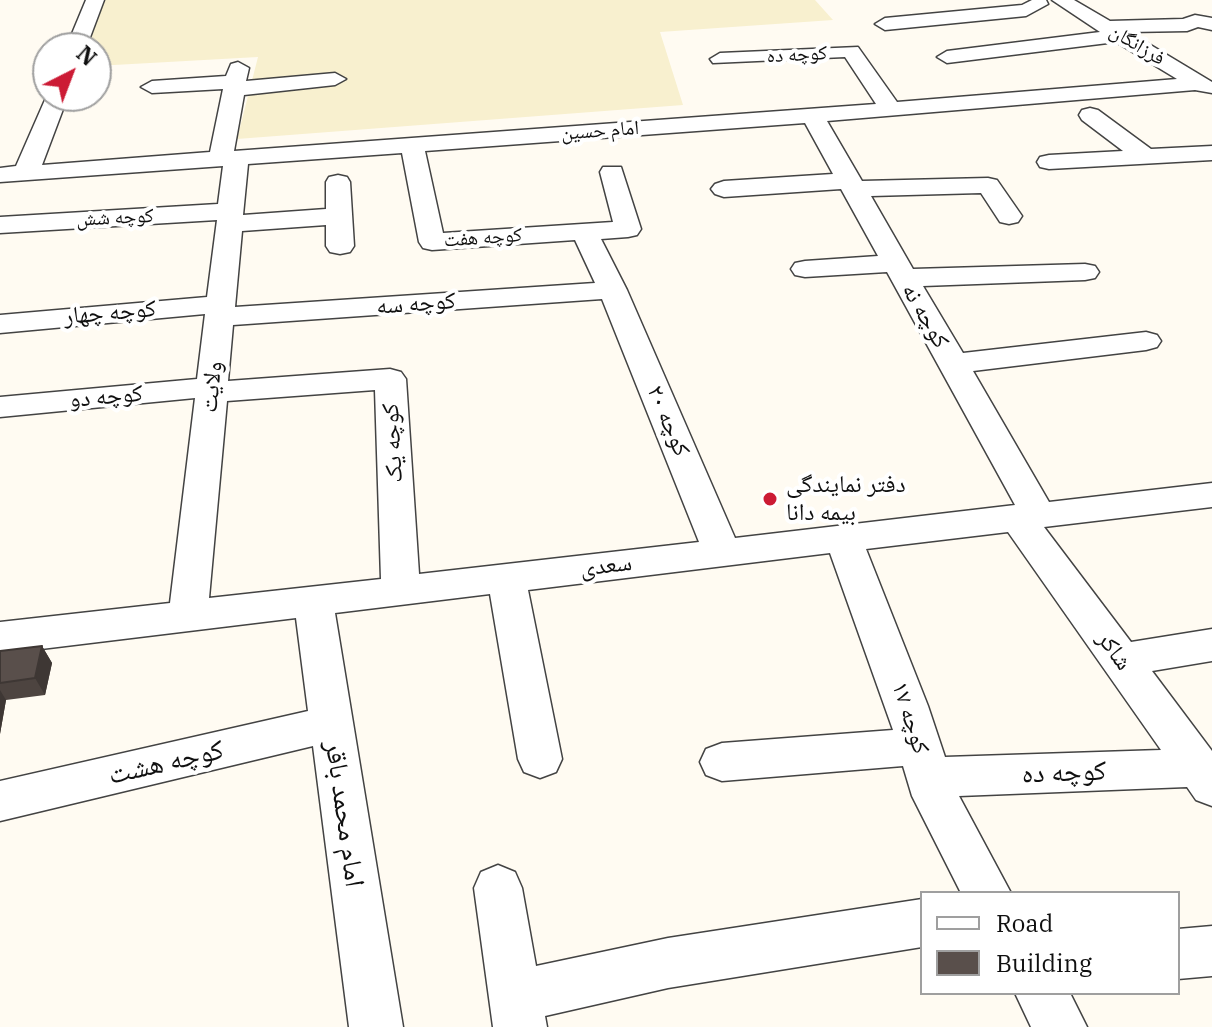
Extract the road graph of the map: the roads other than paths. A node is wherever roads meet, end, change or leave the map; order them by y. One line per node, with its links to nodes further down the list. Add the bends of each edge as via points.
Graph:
1 (95, 0): 7 (street)
2 (1061, 0): 6 (street, فرزانگان)
3 (1031, 2): 4 (street, via 1026,10); 6 (street)
4 (885, 24)
5 (1212, 24): 6 (street)
6 (1108, 28): 8 (street); 13 (street, فرزانگان)
7 (82, 32)
8 (947, 57)
9 (720, 59): 14 (street, کوچه ده, via 851,51)
10 (236, 79): 11 (street); 12 (street); 21 (street, ولایت)
11 (335, 79)
12 (152, 87)
13 (1206, 87): 14 (street, امام حسین)
14 (890, 109): 16 (street, امام حسین)
15 (51, 112): 24 (street)
16 (812, 115): 18 (street, امام حسین); 27 (street, کوچه نه)
17 (1090, 115): 20 (street)
18 (412, 145): 21 (street, امام حسین); 33 (street, کوچه هفت, via 432,242)
19 (1212, 153): 20 (street)
20 (1146, 157): 22 (street)
21 (228, 159): 24 (street, امام حسین); 31 (street, ولایت)
22 (1049, 162)
23 (612, 172): 33 (street, via 628,229)
24 (26, 173): 25 (street, امام حسین)
25 (0, 175)
26 (338, 182): 29 (street)
27 (851, 185): 28 (street); 30 (street, via 988,185); 36 (street, کوچه نه)
28 (724, 189)
29 (339, 216): 31 (street, کوچه شش); 34 (street)
30 (1009, 216)
31 (230, 218): 32 (street, کوچه شش); 39 (street, ولایت)
32 (0, 225)
33 (584, 231): 38 (street, کوچه ۲۰)
34 (340, 246)
35 (805, 269): 36 (street)
36 (898, 270): 37 (street); 42 (street, کوچه نه)
37 (1085, 272)
38 (613, 290): 39 (street, کوچه سه); 48 (street, کوچه ۲۰)
39 (220, 310): 40 (street, کوچه چهار); 43 (street, ولایت)
40 (0, 324)
41 (1146, 341): 42 (street)
42 (952, 364): 46 (street, کوچه نه)
43 (212, 390): 44 (street, کوچه دو); 50 (street, کوچه یک, via 390,379); 52 (street, ولایت)
44 (0, 407)
45 (1212, 495): 46 (street, سعدی)
46 (1028, 516): 47 (street, سعدی); 55 (street, شاکر)
47 (843, 538): 48 (street, سعدی); 58 (street, کوچه ۱۷)
48 (722, 552): 49 (street, سعدی)
49 (506, 577): 50 (street, سعدی); 57 (street)
50 (401, 590): 51 (street, سعدی)
51 (313, 600): 52 (street, سعدی); 56 (street, امام محمد باقر)
52 (188, 615): 53 (street, سعدی)
53 (0, 638)
54 (1212, 645): 55 (street)
55 (1121, 660): 60 (street, شاکر)
56 (331, 724): 61 (street, کوچه هشت); 69 (street, امام محمد باقر)
57 (540, 759)
58 (924, 761): 59 (street, کوچه ده); 60 (street, کوچه ده, via 1062,774); 63 (street, کوچه ۱۷, via 935,796)
59 (722, 762)
60 (1205, 776)
61 (0, 801)
62 (498, 888): 68 (street)
63 (986, 891)
64 (920, 923): 68 (street, via 668,963)
65 (1212, 951): 66 (street)
66 (1180, 954)
67 (1042, 995): 70 (street)
68 (517, 1011)
69 (376, 1027)
70 (1060, 1027)

